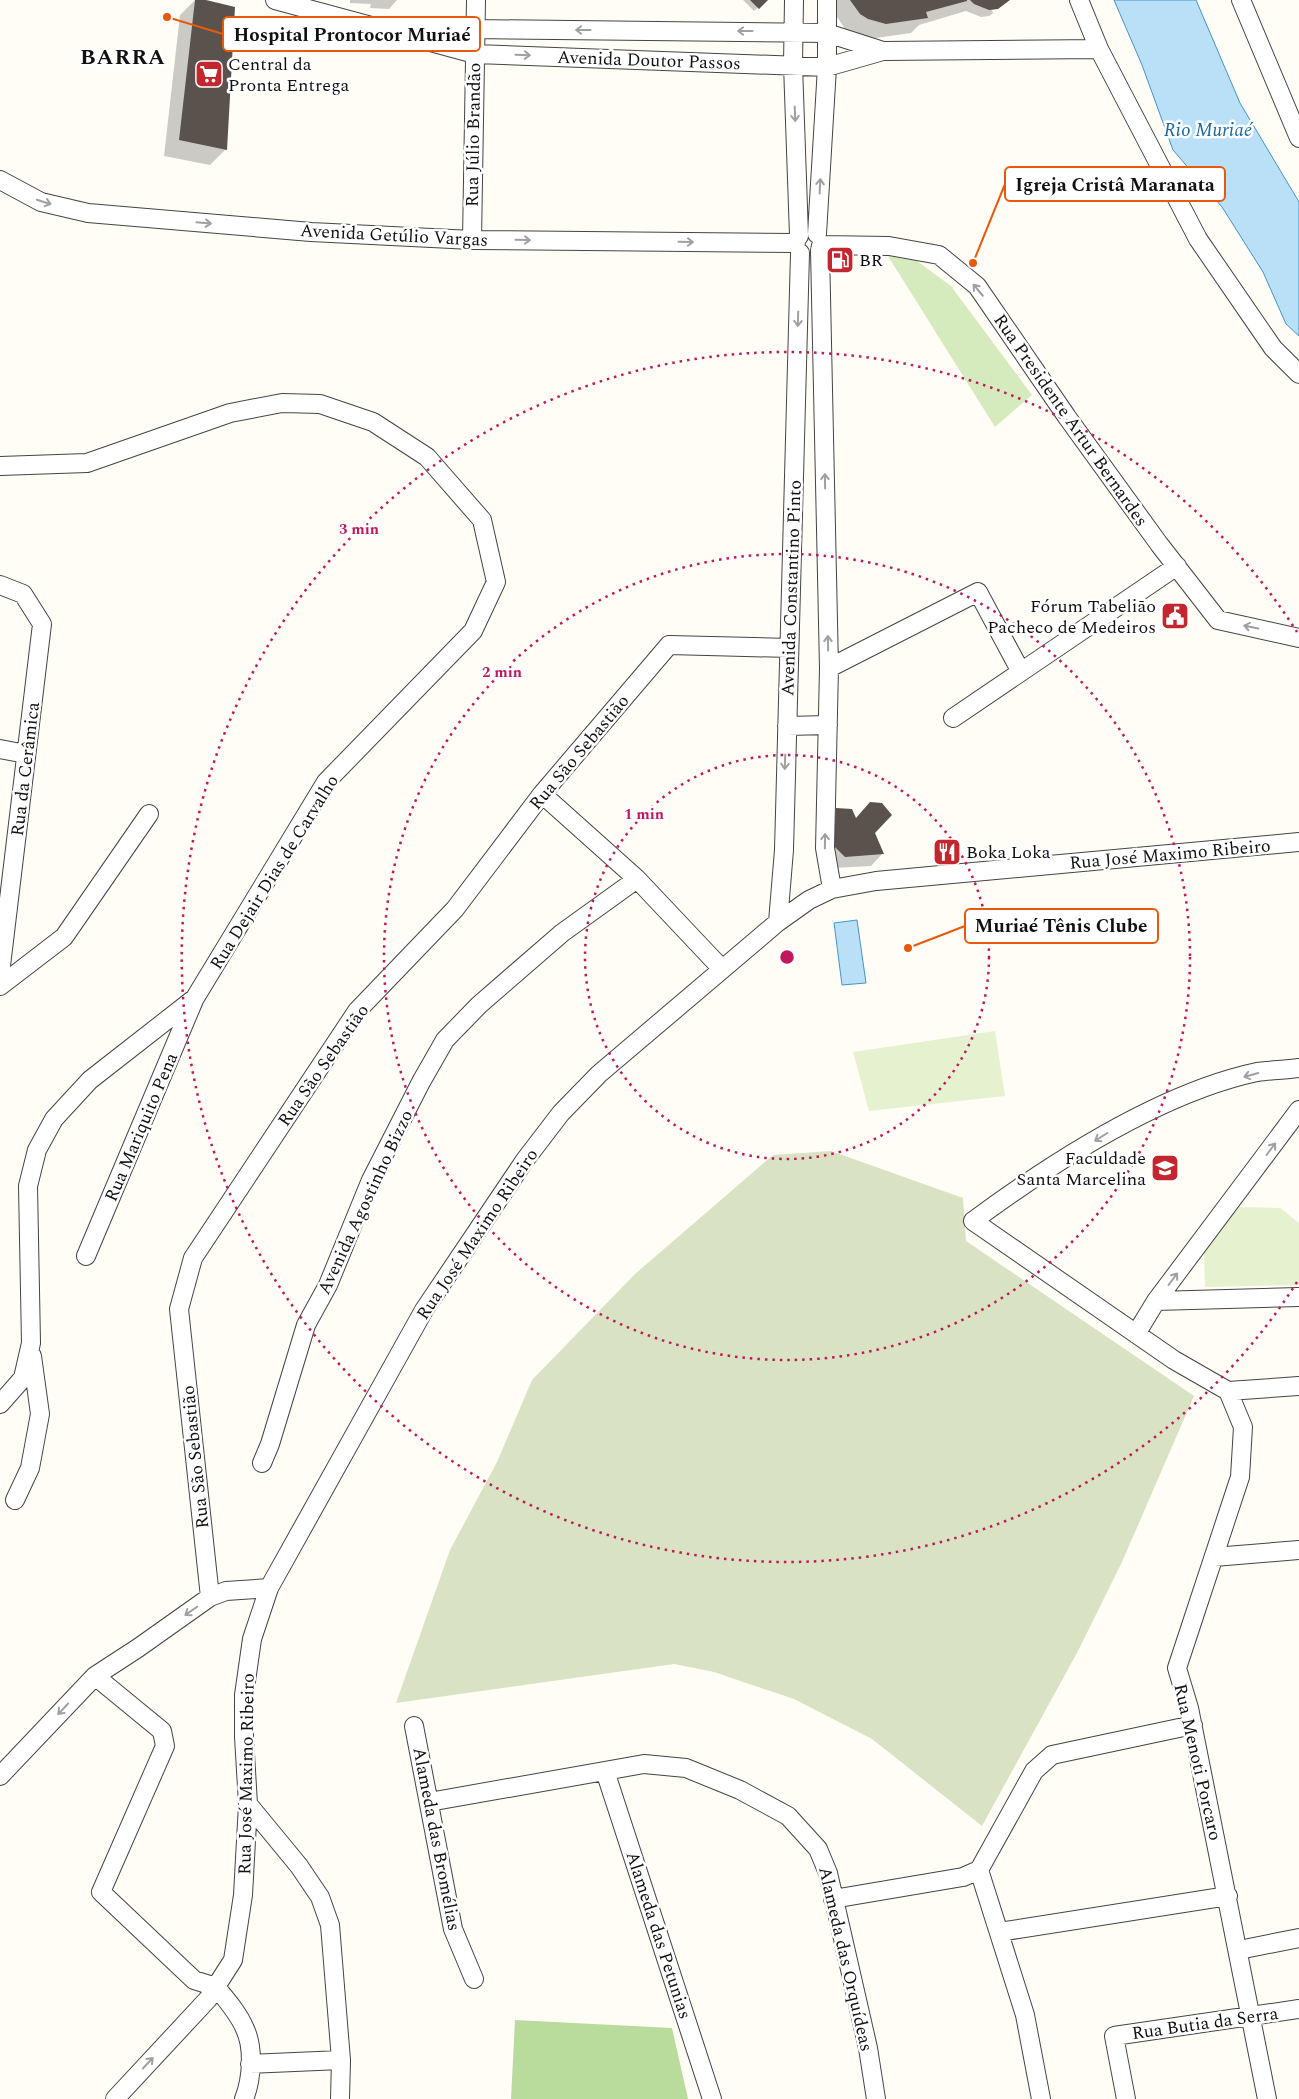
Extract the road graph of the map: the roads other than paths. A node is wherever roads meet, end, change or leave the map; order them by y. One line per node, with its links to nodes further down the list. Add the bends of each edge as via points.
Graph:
1 (276, 0): 10 (street, Avenida Doutor Passos)
2 (476, 0): 7 (street, Rua Júlio Brandão)
3 (794, 0): 8 (street, Avenida Constantino Pinto)
4 (827, 0): 9 (street, Avenida Constantino Pinto)
5 (1079, 0): 11 (street)
6 (1241, 0): 16 (street)
7 (475, 29): 8 (street, Avenida Doutor Passos, one-way to 7); 10 (street, Avenida Doutor Passos); 13 (street, Rua Júlio Brandão)
8 (794, 32): 9 (street, Avenida Doutor Passos); 14 (street, Avenida Constantino Pinto)
9 (827, 33): 12 (street, Avenida Doutor Passos); 15 (street, Avenida Constantino Pinto)
10 (416, 37): 13 (street, Avenida Doutor Passos)
11 (1099, 49): 12 (street, Avenida Doutor Passos); 23 (street, via 1198,239 1273,348)
12 (883, 51): 15 (street, Avenida Doutor Passos)
13 (474, 54): 14 (street, Avenida Doutor Passos, one-way to 14); 18 (street, Rua Júlio Brandão)
14 (793, 65): 15 (street, Avenida Doutor Passos); 20 (street, Avenida Constantino Pinto, one-way to 20)
15 (827, 67): 19 (street, Avenida Constantino Pinto, one-way to 15)
16 (1299, 137)
17 (0, 180): 18 (street, Avenida Getúlio Vargas, one-way to 18, via 41,202 88,213 311,232)
18 (472, 240): 20 (street, Avenida Getúlio Vargas, one-way to 20)
19 (820, 243): 20 (street, Avenida Getúlio Vargas, via 811,256); 21 (street, Avenida Constantino Pinto); 25 (street, Rua Presidente Artur Bernardes, one-way to 19, via 1067,417 977,286 939,255 889,246)
20 (798, 244): 22 (street, Avenida Constantino Pinto)
21 (820, 280): 22 (street, via 815,274 810,274); 29 (street, Avenida Constantino Pinto, one-way to 21)
22 (799, 281): 28 (street, Avenida Constantino Pinto, one-way to 28)
23 (1299, 374)
24 (0, 466): 46 (street, Rua Dejair Dias de Carvalho, via 87,463 230,413 282,403 320,404 373,422 427,457 482,520 496,582 473,631 326,782)
25 (1177, 566): 27 (street, Rua Presidente Artur Bernardes, one-way to 25, via 1218,620); 30 (street)
26 (0, 585): 35 (street, Rua da Cerâmica, via 23,594 42,624)
27 (1299, 638)
28 (789, 648): 33 (street, Avenida Constantino Pinto); 36 (street, Rua São Sebastião, via 669,645)
29 (829, 668): 30 (street, via 978,592); 32 (street, Avenida Constantino Pinto)
30 (1021, 672): 31 (street)
31 (953, 718)
32 (828, 725): 33 (street); 40 (street, Avenida Constantino Pinto, one-way to 32, via 825,848)
33 (786, 726): 42 (street, Avenida Constantino Pinto, one-way to 42, via 784,850)
34 (0, 749): 35 (street)
35 (26, 754): 41 (street, Rua da Cerâmica)
36 (542, 794): 39 (street); 62 (street, Rua São Sebastião, via 455,909 357,1011 193,1258 179,1308)
37 (149, 814): 45 (street, via 64,937)
38 (1299, 842): 40 (street, Rua José Maximo Ribeiro, via 876,880)
39 (637, 879): 43 (street); 57 (street, Avenida Agostinho Bizzo, via 562,933 479,1005 445,1040 371,1180 328,1285 306,1325)
40 (832, 889): 42 (street, Rua José Maximo Ribeiro, via 809,900)
41 (4, 903): 44 (street, Rua da Cerâmica)
42 (778, 922): 43 (street, Rua José Maximo Ribeiro)
43 (722, 969): 61 (street, Rua José Maximo Ribeiro, via 599,1074 561,1113 525,1160 424,1310)
44 (0, 974)
45 (0, 986)
46 (195, 998): 49 (street, Rua Mariquito Pena); 53 (street, Rua Dejair Dias de Carvalho, via 90,1080 54,1119 37,1150 28,1186)
47 (1299, 1068): 52 (street, one-way to 52, via 1258,1072 1198,1090 1121,1124 1009,1194 973,1221)
48 (1299, 1110): 51 (street, one-way to 48)
49 (86, 1256)
50 (1299, 1297): 51 (street)
51 (1156, 1301): 52 (street)
52 (1136, 1334): 55 (street)
53 (31, 1343): 56 (street, Rua Dejair Dias de Carvalho, via 23,1378); 58 (street, via 40,1414 30,1468)
54 (1299, 1386): 55 (street)
55 (1228, 1391): 60 (street, Rua Menoti Porcaro, via 1243,1426 1240,1478)
56 (0, 1404)
57 (262, 1463)
58 (15, 1500)
59 (1299, 1550): 60 (street)
60 (1214, 1557): 64 (street, Rua Menoti Porcaro, via 1177,1668)
61 (269, 1588): 62 (street, via 226,1591); 69 (street, Rua José Maximo Ribeiro, via 252,1639 244,1695)
62 (210, 1597): 63 (street, one-way to 63)
63 (95, 1676): 67 (street, one-way to 67); 77 (street, via 162,1731 165,1746 100,1892 194,1980)
64 (1193, 1725): 70 (street, via 1052,1755 1034,1771); 71 (street, Rua Menoti Porcaro)
65 (414, 1726): 68 (street, Alameda das Bromélias)
66 (606, 1771): 68 (street, Alameda das Orquídeas); 72 (street, Alameda das Orquídeas, via 644,1764 686,1768 740,1790 788,1816 818,1848 828,1873); 85 (street, Alameda das Petunias)
67 (0, 1776)
68 (429, 1802): 76 (street, Alameda das Bromélias, via 453,1929)
69 (248, 1804): 77 (street, Rua José Maximo Ribeiro, via 243,1895 233,1960); 80 (street, via 320,1897 330,1924)
70 (979, 1870): 72 (street, via 963,1877); 73 (street)
71 (1228, 1896): 73 (street); 75 (street, Rua Menoti Porcaro)
72 (833, 1899): 86 (street, Alameda das Orquídeas, via 868,2048)
73 (999, 1932): 87 (street, via 1025,2014)
74 (1299, 1938): 75 (street)
75 (1239, 1950): 79 (street, Rua Menoti Porcaro)
76 (474, 1979)
77 (216, 1987): 81 (street, via 246,2029); 82 (street, Rua José Maximo Ribeiro, one-way to 77)
78 (1299, 2009): 79 (street, Rua Butia da Serra)
79 (1252, 2016): 88 (street, Rua Butia da Serra, via 1114,2036); 89 (street, Rua Menoti Porcaro)
80 (341, 2060): 81 (street); 84 (street)
81 (250, 2064): 83 (street)
82 (115, 2099)
83 (244, 2099)
84 (340, 2099)
85 (712, 2099)
86 (876, 2099)
87 (1041, 2099)
88 (1126, 2099)
89 (1267, 2099)

